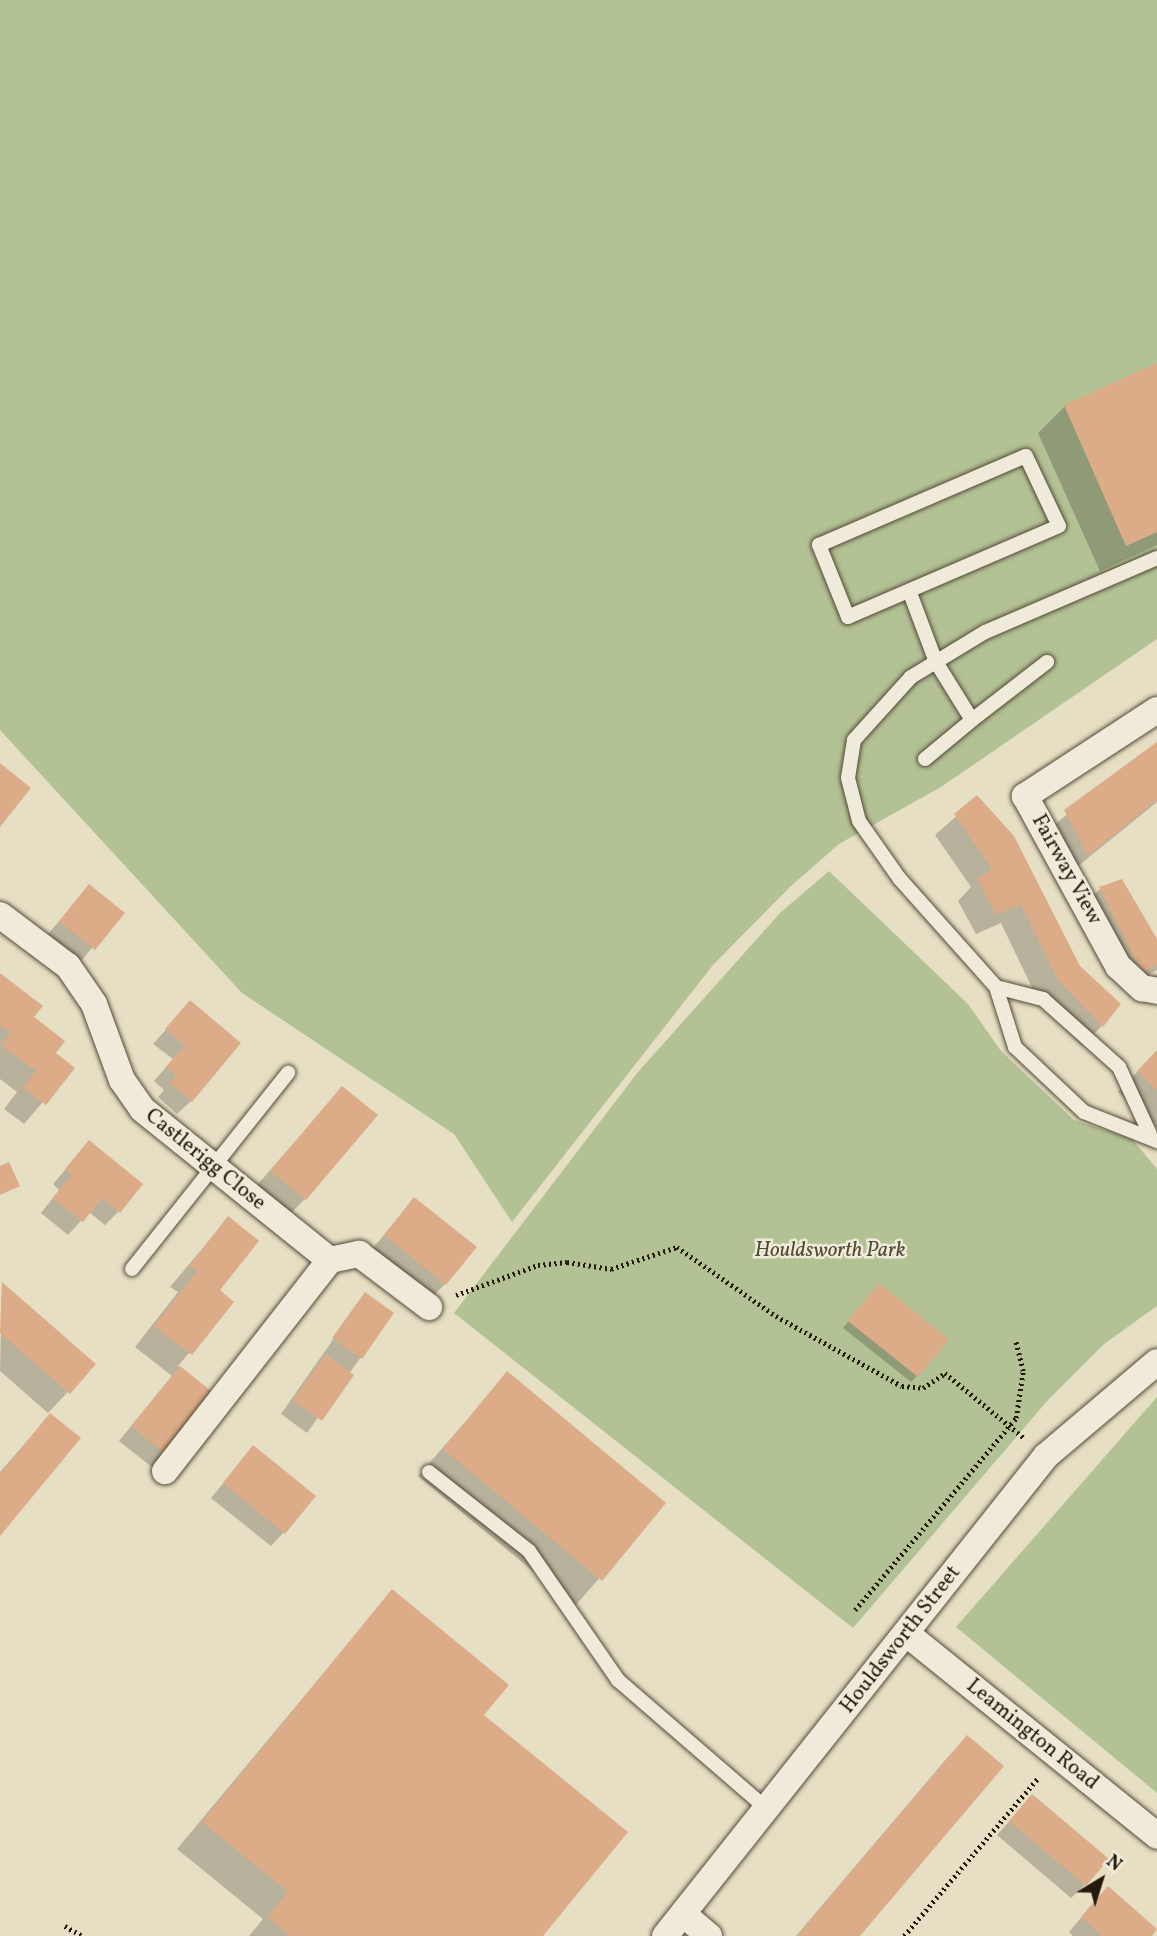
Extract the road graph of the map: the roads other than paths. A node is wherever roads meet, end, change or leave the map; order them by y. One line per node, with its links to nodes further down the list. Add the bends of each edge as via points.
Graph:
1 (1157, 558): 3 (lane, via 985,632)
2 (910, 593): 2 (lane, via 848,617 819,545 1026,456 1059,526); 3 (lane)
3 (936, 662): 6 (lane); 9 (lane, via 875,712 854,740 848,778 859,821 899,878)
4 (1048, 662): 6 (lane)
5 (1157, 710): 10 (street, Fairway View, via 1025,796 1118,966 1142,988)
6 (972, 720): 7 (lane)
7 (925, 759)
8 (0, 915): 13 (street, Castlerigg Close, via 68,966 94,1004 122,1080 142,1109)
9 (996, 987): 12 (lane, via 1043,999 1119,1067); 12 (lane, via 1015,1046 1084,1112)
10 (1157, 991)
11 (288, 1073): 13 (lane)
12 (1153, 1137)
13 (213, 1168): 14 (street, Castlerigg Close); 15 (lane)
14 (330, 1260): 16 (street, via 359,1254); 18 (street)
15 (132, 1269)
16 (429, 1307)
17 (1157, 1362): 20 (street, Houldsworth Street, via 1046,1456)
18 (165, 1471)
19 (429, 1472): 21 (lane, via 529,1551 618,1680)
20 (906, 1634): 21 (street, Houldsworth Street); 22 (street, Leamington Road)
21 (767, 1809): 23 (street, Houldsworth Street)
22 (1157, 1836)
23 (683, 1914): 24 (street, Houldsworth Street); 25 (street)
24 (664, 1936)
25 (709, 1936)

